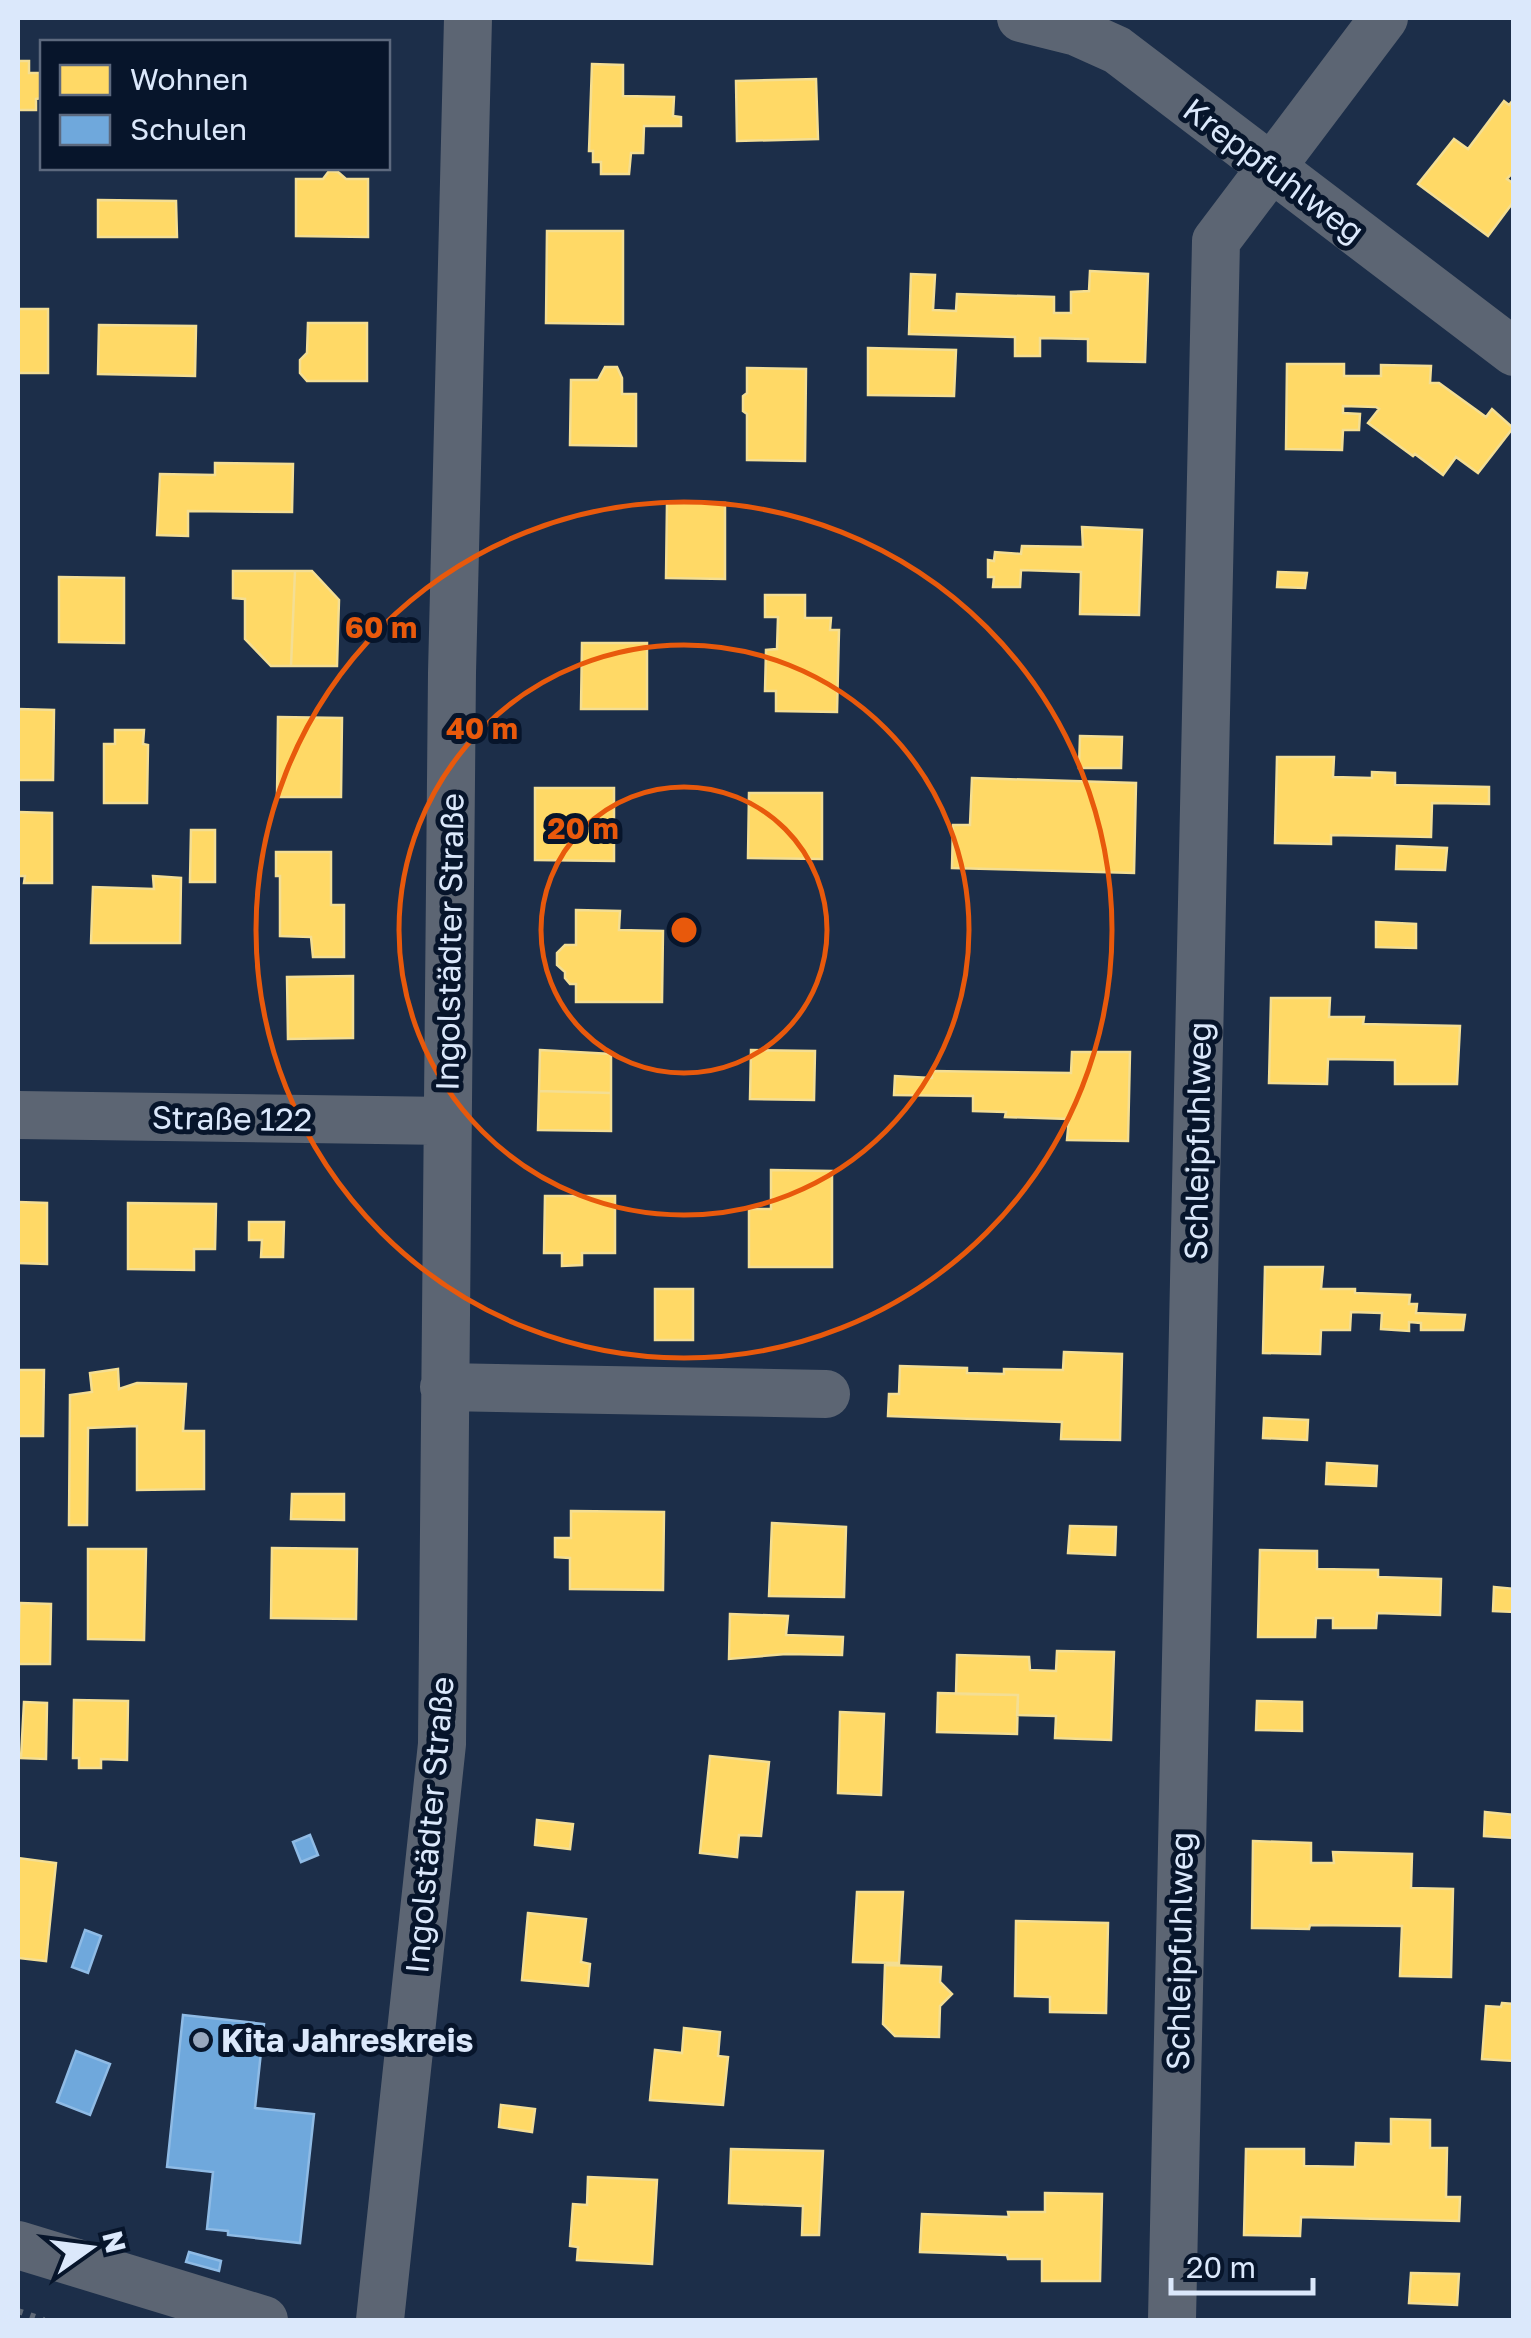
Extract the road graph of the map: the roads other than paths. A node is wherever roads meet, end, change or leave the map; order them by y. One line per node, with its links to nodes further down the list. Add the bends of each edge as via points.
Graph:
1 (468, 18): 7 (street, Ingolstädter Straße)
2 (1021, 18): 4 (street, Kreppfuhlweg, via 1118,50)
3 (1384, 18): 4 (street, Schleipfuhlweg)
4 (1271, 168): 5 (street, Kreppfuhlweg); 13 (street, Schleipfuhlweg, via 1216,241)
5 (1514, 352)
6 (18, 1115): 7 (street, Straße 122)
7 (447, 1122): 8 (street, Ingolstädter Straße)
8 (444, 1388): 9 (street); 12 (street, Ingolstädter Straße, via 442,1744)
9 (826, 1394)
10 (18, 2246): 11 (street)
11 (264, 2320)
12 (380, 2320)
13 (1172, 2320)

